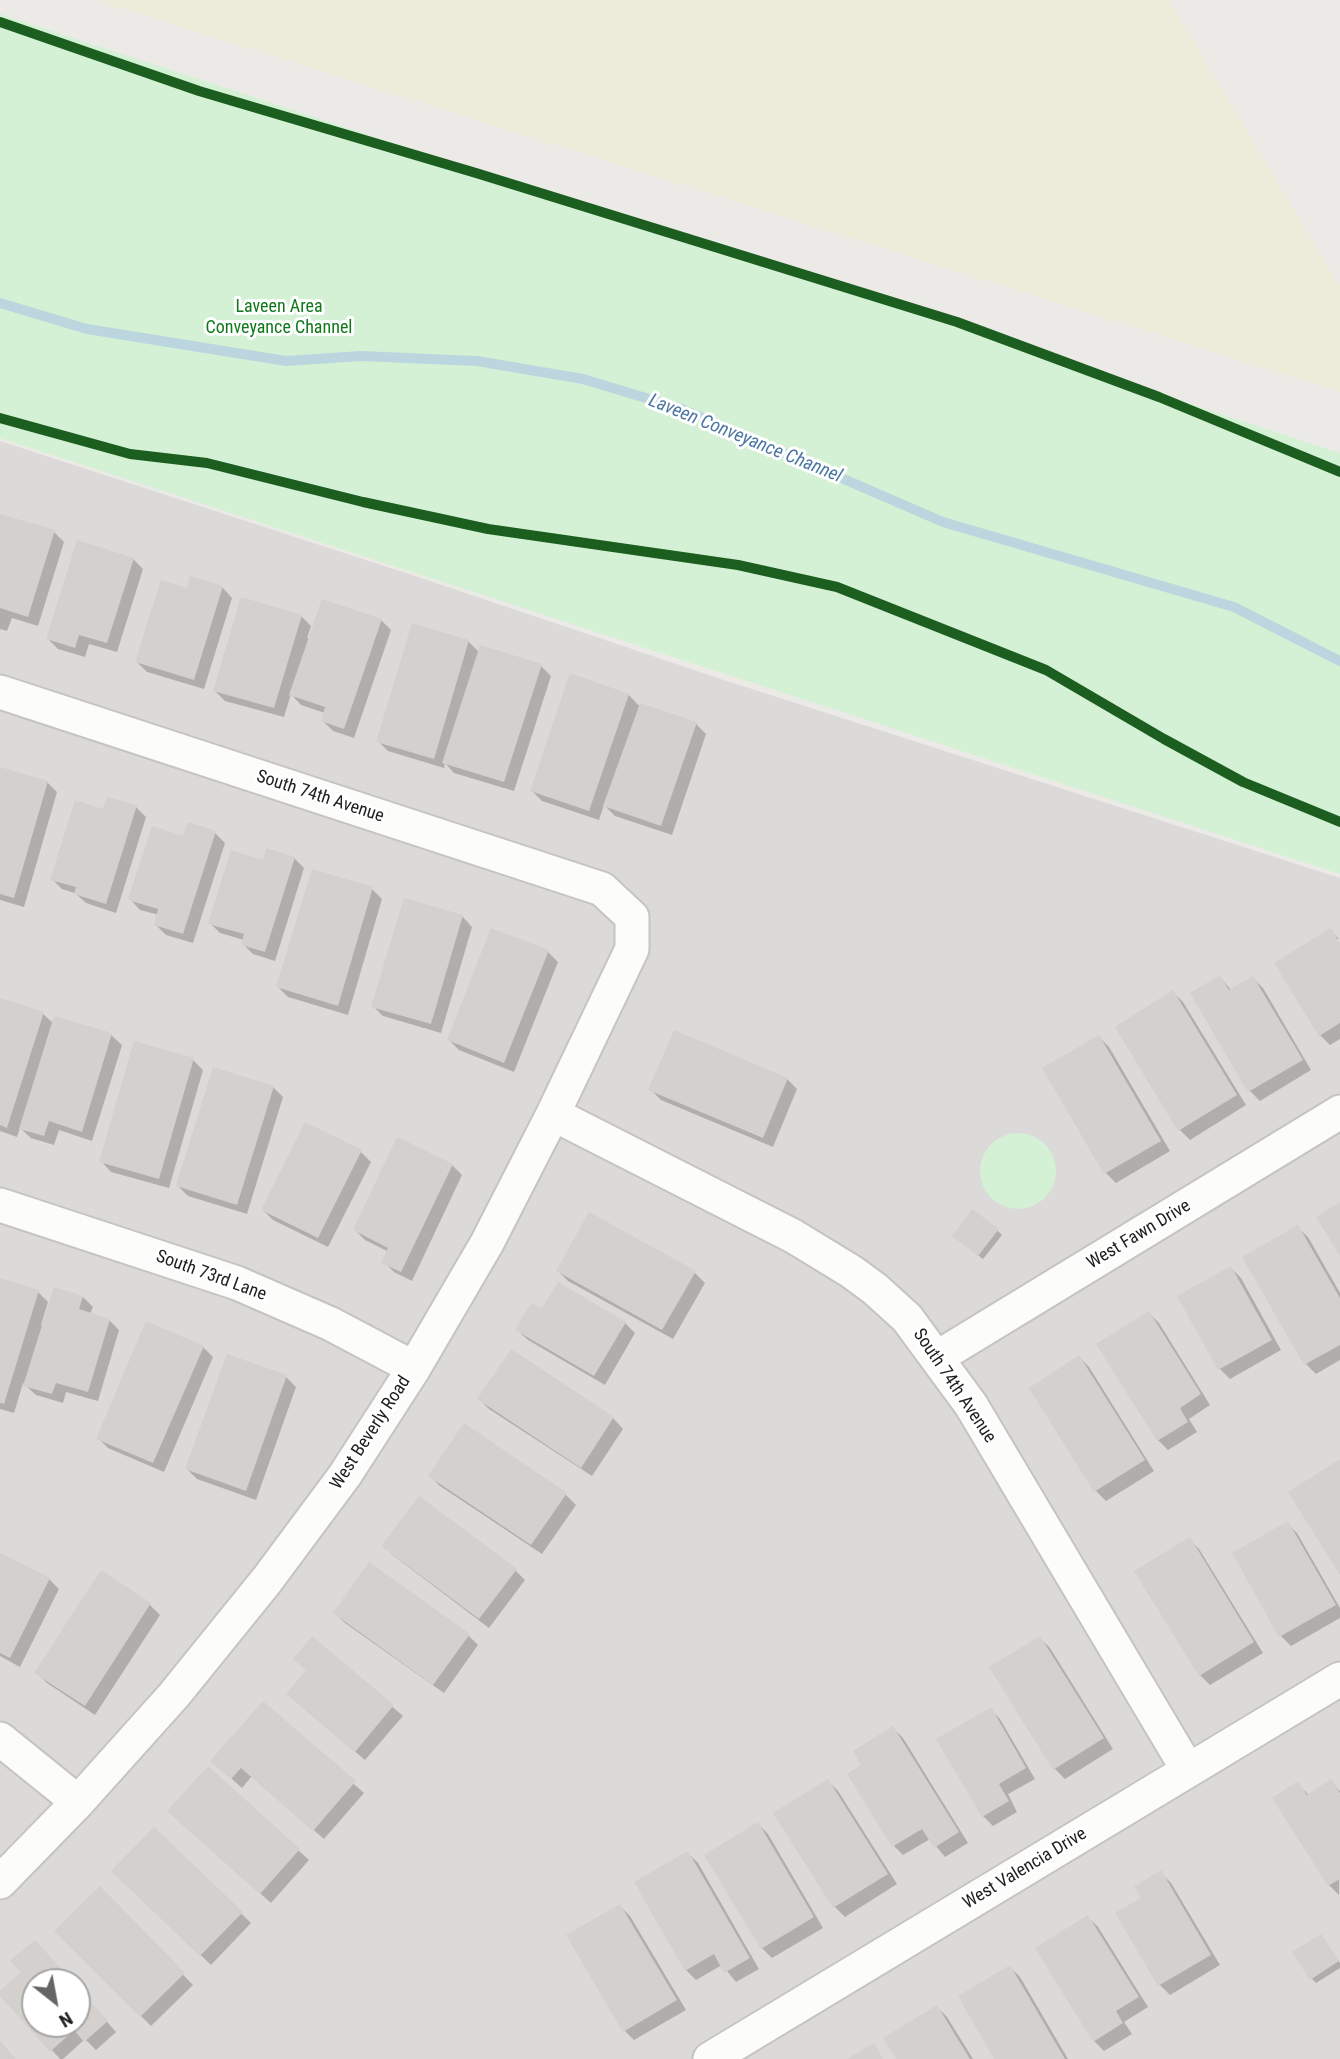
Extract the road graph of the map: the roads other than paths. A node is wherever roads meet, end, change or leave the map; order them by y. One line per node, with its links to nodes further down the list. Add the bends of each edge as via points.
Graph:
1 (0, 692): 2 (street, South 74th Avenue, via 603,889)
2 (632, 917): 4 (street, West Beverly Road, via 632,949)
3 (1340, 1112): 6 (street, West Fawn Drive)
4 (554, 1114): 6 (street, South 74th Avenue, via 793,1236 852,1272 907,1318); 7 (street, West Beverly Road, via 487,1243)
5 (0, 1205): 7 (street, South 73rd Lane, via 237,1283 331,1324)
6 (938, 1357): 10 (street, South 74th Avenue)
7 (414, 1368): 11 (street, West Beverly Road, via 345,1475 267,1580 174,1695)
8 (1340, 1679): 10 (street, West Valencia Drive)
9 (0, 1739): 11 (street)
10 (1188, 1770): 13 (street, West Valencia Drive)
11 (78, 1801): 12 (street, West Beverly Road)
12 (0, 1882)
13 (710, 2059)

